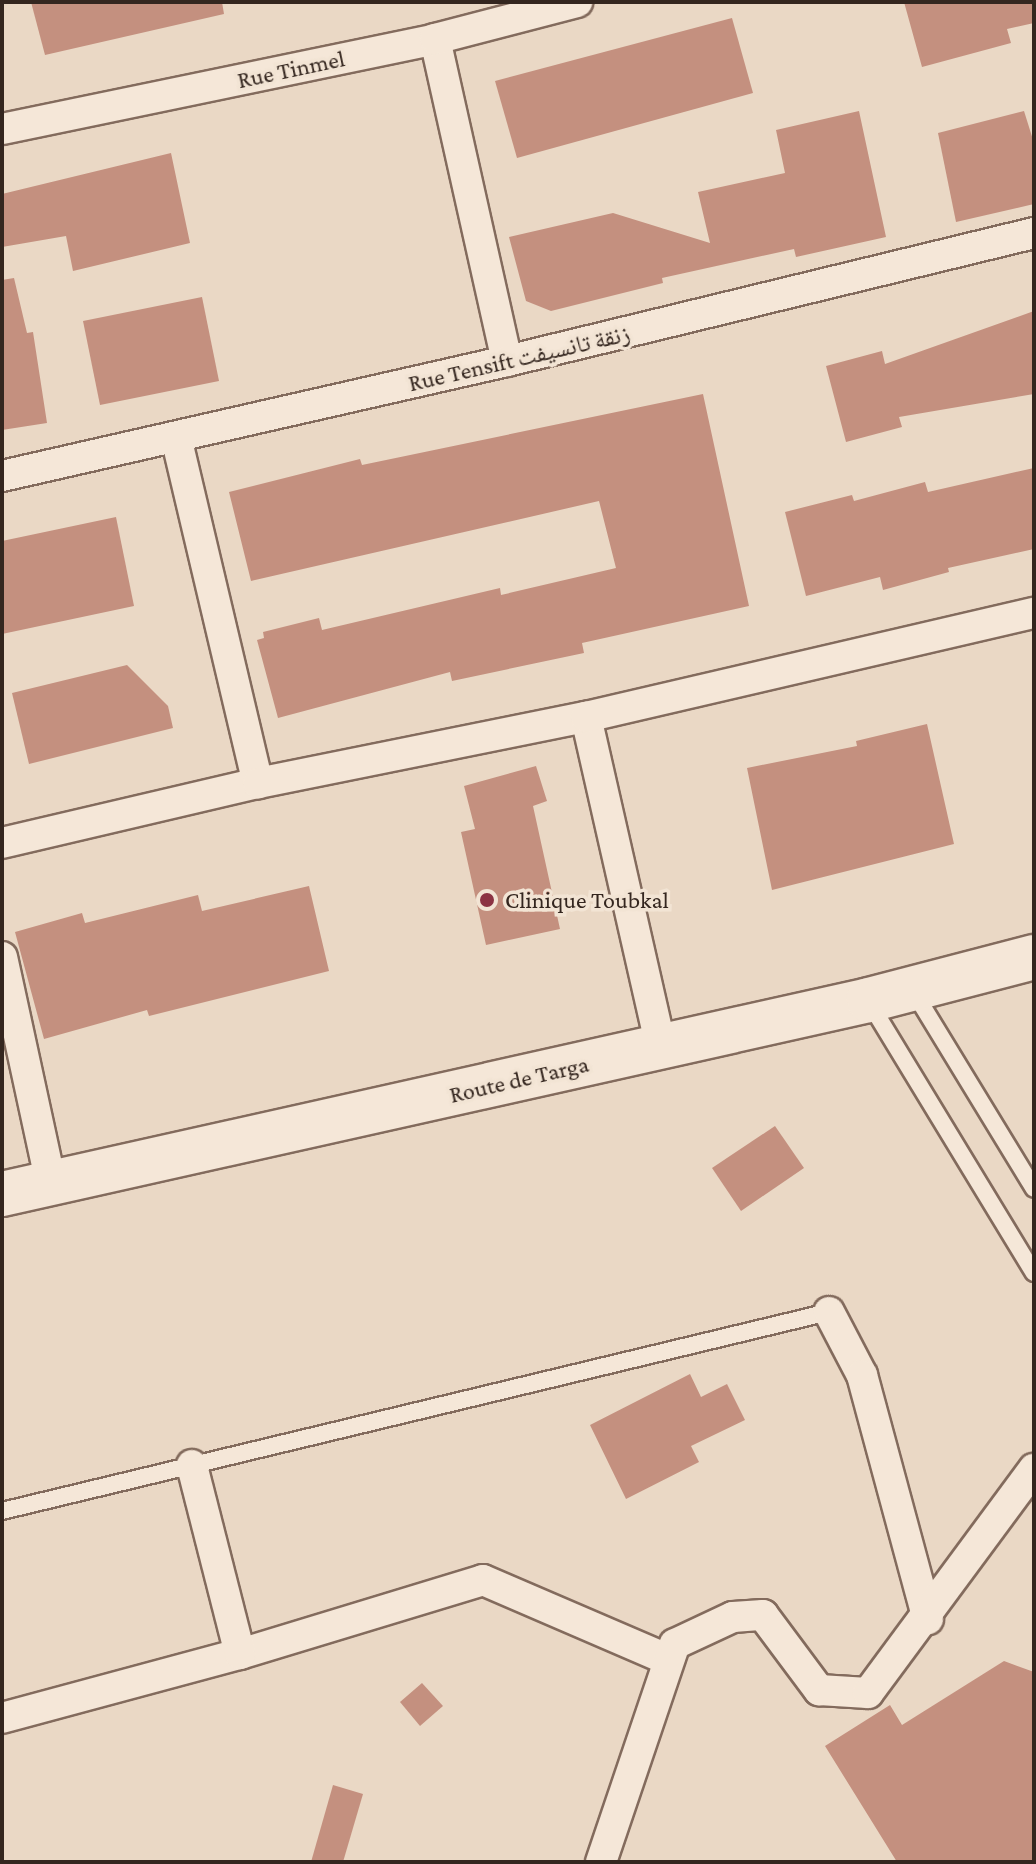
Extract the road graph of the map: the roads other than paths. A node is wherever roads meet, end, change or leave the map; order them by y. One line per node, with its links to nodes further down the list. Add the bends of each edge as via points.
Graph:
1 (577, 2): 2 (street, Rue Tinmel)
2 (435, 39): 3 (street, Rue Tinmel); 5 (street)
3 (2, 129)
4 (1034, 233): 5 (street, Rue Tensift زنقة تانسيفت)
5 (507, 361): 6 (street, Rue Tensift زنقة تانسيفت)
6 (176, 437): 7 (street, Rue Tensift زنقة تانسيفت); 10 (street)
7 (2, 476)
8 (1034, 613): 9 (street)
9 (586, 717): 10 (street); 16 (street)
10 (258, 783): 11 (street)
11 (2, 843)
12 (2, 957): 17 (street)
13 (1034, 957): 14 (main road, Route de Targa)
14 (912, 989): 15 (main road, Route de Targa); 18 (lane)
15 (869, 1000): 16 (main road, Route de Targa); 20 (lane)
16 (661, 1048): 17 (main road, Route de Targa)
17 (51, 1183): 19 (main road, Route de Targa)
18 (1034, 1189)
19 (2, 1194)
20 (1034, 1273)
21 (829, 1312): 22 (lane); 25 (street, via 862,1375)
22 (192, 1465): 24 (lane); 26 (street)
23 (1034, 1469): 25 (street)
24 (2, 1511)
25 (928, 1619): 27 (street, via 868,1693 819,1690 763,1615 733,1617 675,1644)
26 (240, 1654): 27 (street, via 483,1580); 28 (street)
27 (669, 1660): 29 (street)
28 (2, 1718)
29 (601, 1862)

